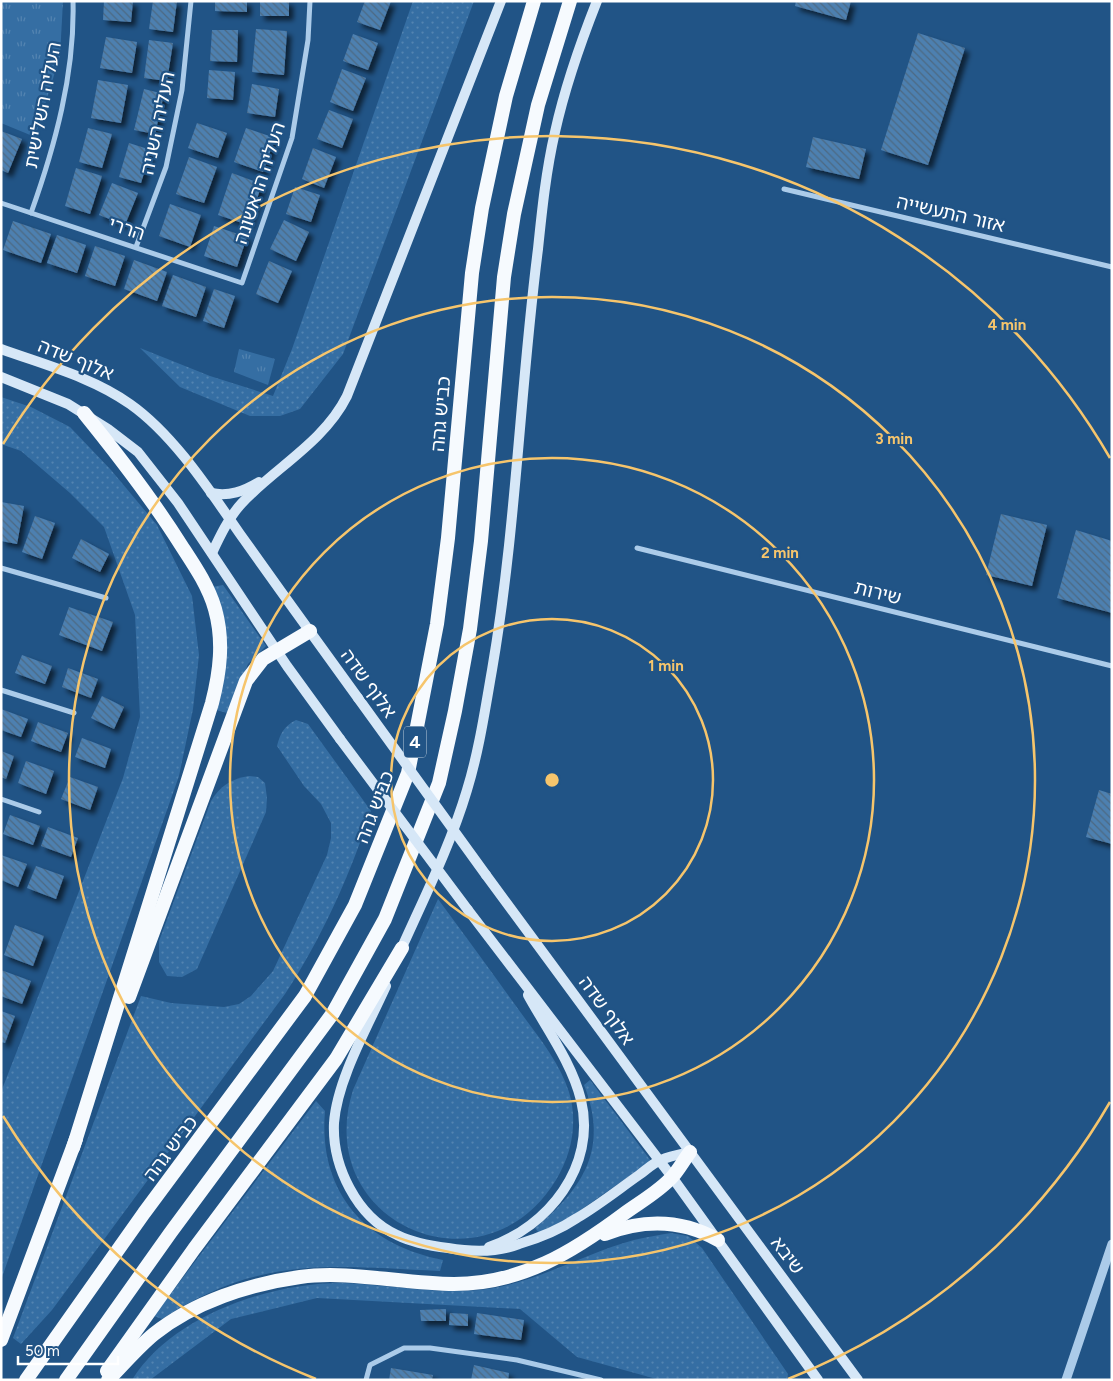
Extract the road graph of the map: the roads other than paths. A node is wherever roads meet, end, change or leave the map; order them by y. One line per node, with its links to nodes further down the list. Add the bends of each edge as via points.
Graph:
1 (73, 1): 10 (street, העליה השלישית, via 66,84 53,152)
2 (191, 1): 11 (street, העליה השניה, via 182,90 166,167)
3 (310, 1): 13 (street, העליה הראשונה, via 308,40 292,138)
4 (501, 1): 17 (main road, via 347,396 323,432)
5 (534, 1): 42 (highway, כביש גהה / 4, via 506,96 481,216 472,273 437,624 414,746 402,789 355,905 305,996 144,1213)
6 (570, 1): 43 (highway, 4, via 538,104 516,205 504,277 470,629 436,791 385,919 333,1013)
7 (597, 1): 31 (main road, via 563,97 547,173 533,280 510,544 484,716 467,791)
8 (784, 189): 12 (street, אזור התעשייה)
9 (1, 203): 10 (street, הררי)
10 (31, 213): 11 (street, הררי)
11 (136, 247): 13 (street, הררי)
12 (1112, 267)
13 (242, 283)
14 (1, 349): 18 (main road, אלוף שדה, via 96,383 130,404 149,419)
15 (1, 377): 16 (main road, via 40,391)
16 (84, 413): 21 (main road, via 138,452); 33 (highway, via 169,525 202,579 210,594 218,624 220,666 212,703)
17 (269, 477): 18 (main road, via 233,494); 19 (main road)
18 (211, 493): 19 (main road, אלוף שדה)
19 (230, 519): 21 (main road); 24 (main road, אלוף שדה)
20 (637, 548): 26 (street, שירות)
21 (212, 553): 25 (main road)
22 (1, 568): 23 (street)
23 (106, 598)
24 (310, 631): 25 (highway); 34 (main road, אלוף שדה, bridge)
25 (277, 650): 32 (main road, bridge, via 340,739); 33 (highway, via 252,671 238,701)
26 (1112, 666)
27 (1, 690): 28 (street)
28 (74, 714)
29 (1, 798): 30 (street)
30 (39, 812)
31 (402, 948): 40 (main road, via 338,1099 334,1124 337,1156 353,1194 382,1226 397,1235 428,1245); 44 (highway, via 374,1000 336,1059)
32 (515, 970): 35 (main road); 40 (main road, via 577,1088 583,1115 582,1148 577,1166 561,1193 533,1224 504,1241)
33 (73, 1148): 41 (highway)
34 (690, 1152): 35 (main road); 36 (highway); 49 (main road, שיבא)
35 (660, 1161): 36 (main road); 40 (main road, via 559,1228 501,1250)
36 (672, 1177): 37 (main road); 38 (highway)
37 (718, 1240): 38 (highway, via 689,1226 657,1223 618,1229); 48 (main road)
38 (588, 1241): 45 (highway, via 525,1272 481,1282 428,1283 325,1276 250,1287 221,1297 172,1322)
39 (1112, 1244): 50 (street)
40 (463, 1251)
41 (1, 1340)
42 (26, 1380)
43 (66, 1380)
44 (101, 1380)
45 (108, 1380)
46 (366, 1380): 47 (street, via 370,1365 404,1348 430,1348 517,1360)
47 (601, 1380)
48 (818, 1380)
49 (858, 1380)
50 (1066, 1380)

